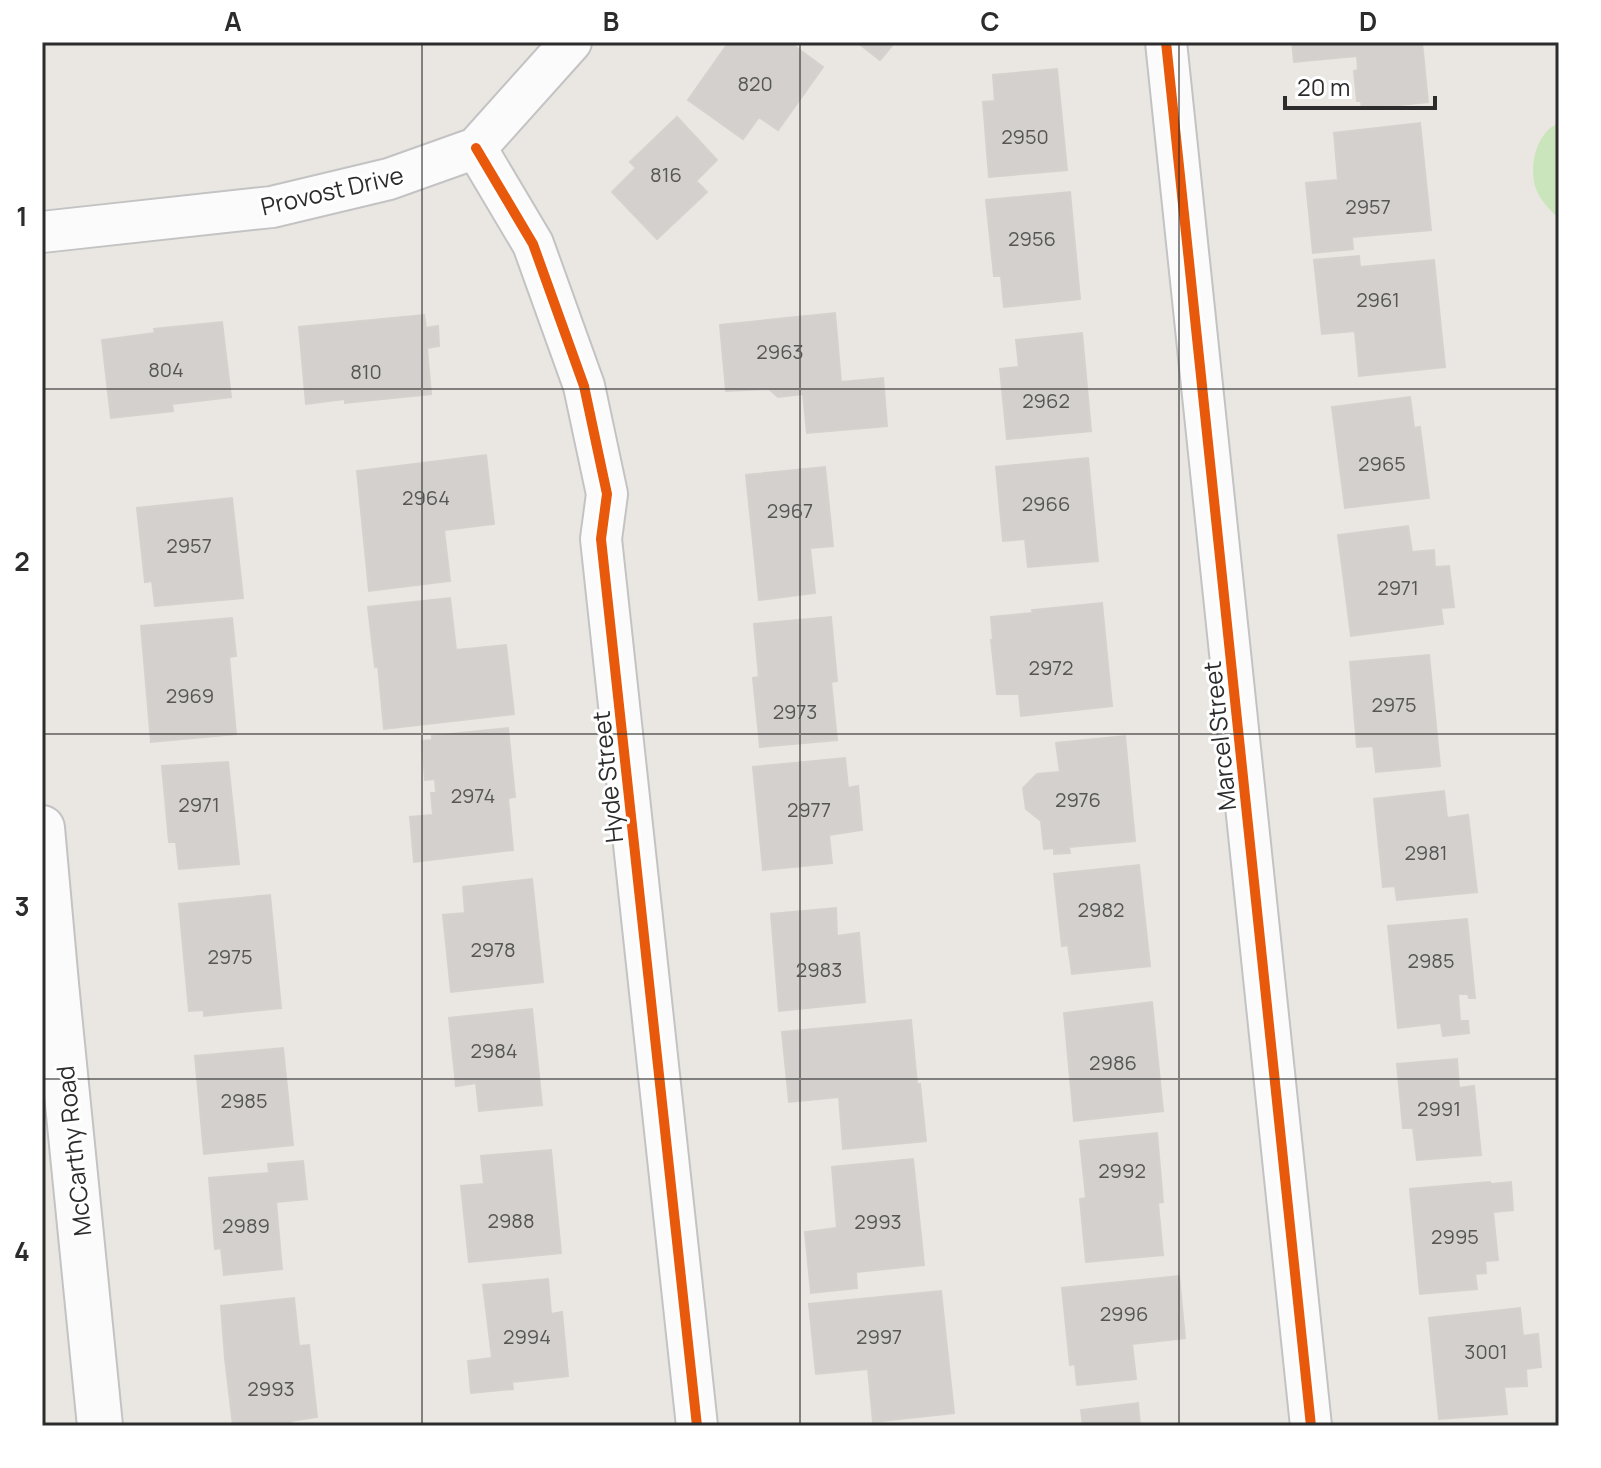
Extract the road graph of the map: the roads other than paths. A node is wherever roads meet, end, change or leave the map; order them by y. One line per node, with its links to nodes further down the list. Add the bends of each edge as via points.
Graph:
1 (571, 42): 3 (street, Provost Drive)
2 (1166, 42): 9 (street, Marcel Street)
3 (476, 148): 4 (street, Provost Drive, via 389,179 272,207); 8 (street, Hyde Street, via 533,244 584,386 607,494 601,539)
4 (42, 232)
5 (42, 828): 6 (street, McCarthy Road)
6 (49, 986): 7 (street, McCarthy Road)
7 (100, 1426)
8 (697, 1426)
9 (1311, 1426)

